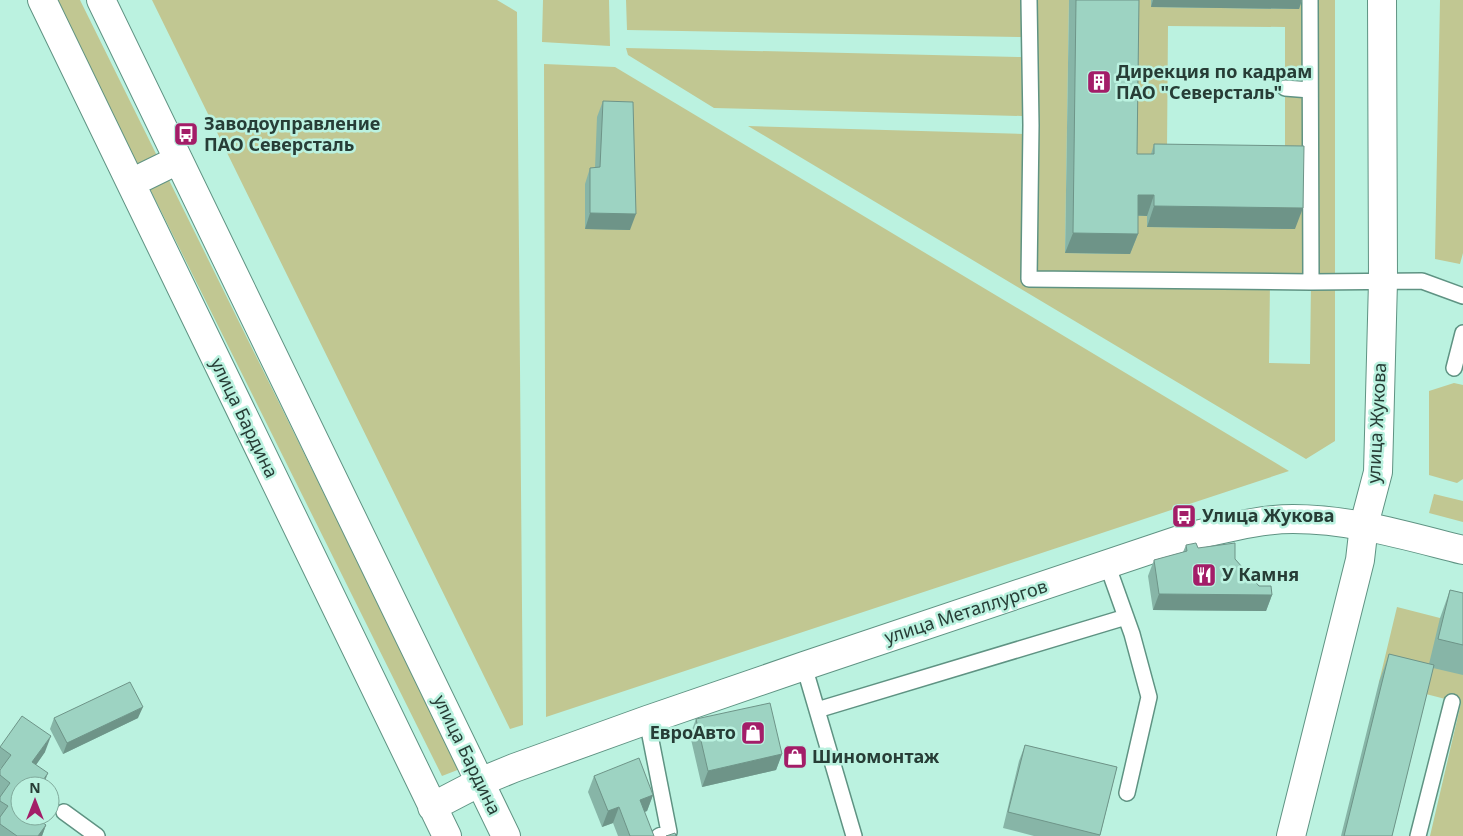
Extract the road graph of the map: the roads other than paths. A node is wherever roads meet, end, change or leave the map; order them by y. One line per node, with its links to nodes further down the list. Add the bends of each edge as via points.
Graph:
1 (42, 0): 9 (street, улица Бардина)
2 (101, 0): 8 (street, улица Бардина)
3 (1030, 0): 10 (lane, via 1030,278)
4 (1310, 0): 7 (lane)
5 (1382, 0): 11 (street, улица Жукова)
6 (1285, 88): 7 (lane)
7 (1310, 90): 10 (lane)
8 (178, 160): 9 (street); 23 (street, улица Бардина)
9 (130, 183): 25 (street, улица Бардина)
10 (1311, 282): 11 (lane)
11 (1382, 282): 12 (lane, via 1422,281); 15 (street, улица Жукова, via 1378,472)
12 (1463, 296)
13 (1463, 333): 14 (lane)
14 (1454, 368)
15 (1364, 525): 16 (street, улица Металлургов); 17 (street, улица Металлургов, via 1291,519 1241,525 1191,536); 32 (street, улица Жукова, via 1360,560)
16 (1463, 550)
17 (1107, 564): 18 (lane); 19 (street, улица Металлургов)
18 (1126, 617): 21 (lane); 24 (lane, via 1149,697)
19 (804, 666): 21 (lane); 22 (street, улица Металлургов)
20 (1452, 702): 33 (lane)
21 (817, 710): 31 (lane)
22 (648, 720): 23 (street, улица Металлургов); 30 (lane, via 669,832)
23 (480, 782): 25 (street, улица Металлургов); 29 (street, улица Бардина)
24 (1128, 793)
25 (432, 806): 28 (street, улица Бардина)
26 (64, 812): 27 (lane)
27 (97, 836)
28 (447, 836)
29 (506, 836)
30 (659, 836)
31 (854, 836)
32 (1291, 836)
33 (1418, 836)

